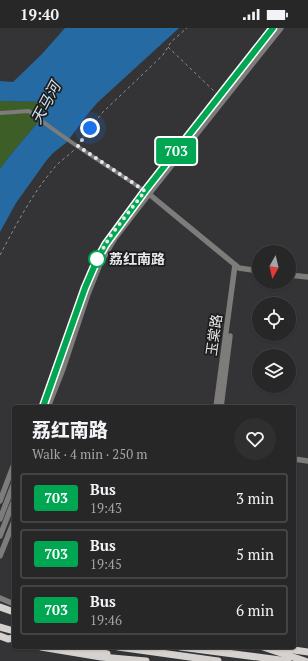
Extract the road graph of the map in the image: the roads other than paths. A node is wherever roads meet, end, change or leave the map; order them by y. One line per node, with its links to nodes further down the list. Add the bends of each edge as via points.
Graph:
1 (273, 28): 4 (street)
2 (281, 28): 4 (street)
3 (0, 113): 4 (street, via 29,111)
4 (147, 192): 5 (street); 9 (street, via 111,235 97,260); 10 (street, via 100,264)
5 (237, 267): 6 (street); 11 (street, 玉棠路); 12 (street, 玉棠路)
6 (252, 270)
7 (296, 276): 8 (street)
8 (308, 278)
9 (44, 405)
10 (49, 405)
11 (216, 405)
12 (221, 405)
13 (296, 459): 14 (street)
14 (308, 461)
15 (12, 469): 17 (street)
16 (12, 488): 19 (street)
17 (0, 501)
18 (12, 505): 21 (street)
19 (0, 519)
20 (12, 526): 22 (street)
21 (0, 536)
22 (0, 556)
23 (0, 598): 24 (street)
24 (12, 603)
25 (2, 608): 26 (highway)
26 (12, 611)
27 (0, 627): 28 (highway)
28 (12, 630)
29 (0, 636): 30 (highway)
30 (12, 639)
31 (53, 649): 38 (highway)
32 (88, 649): 38 (highway)
33 (132, 649): 40 (highway)
34 (195, 649): 41 (highway)
35 (269, 649): 42 (highway)
36 (287, 649): 37 (highway)
37 (308, 652)
38 (130, 660): 39 (highway)
39 (146, 661)
40 (218, 661)
41 (288, 661)
42 (305, 661)

